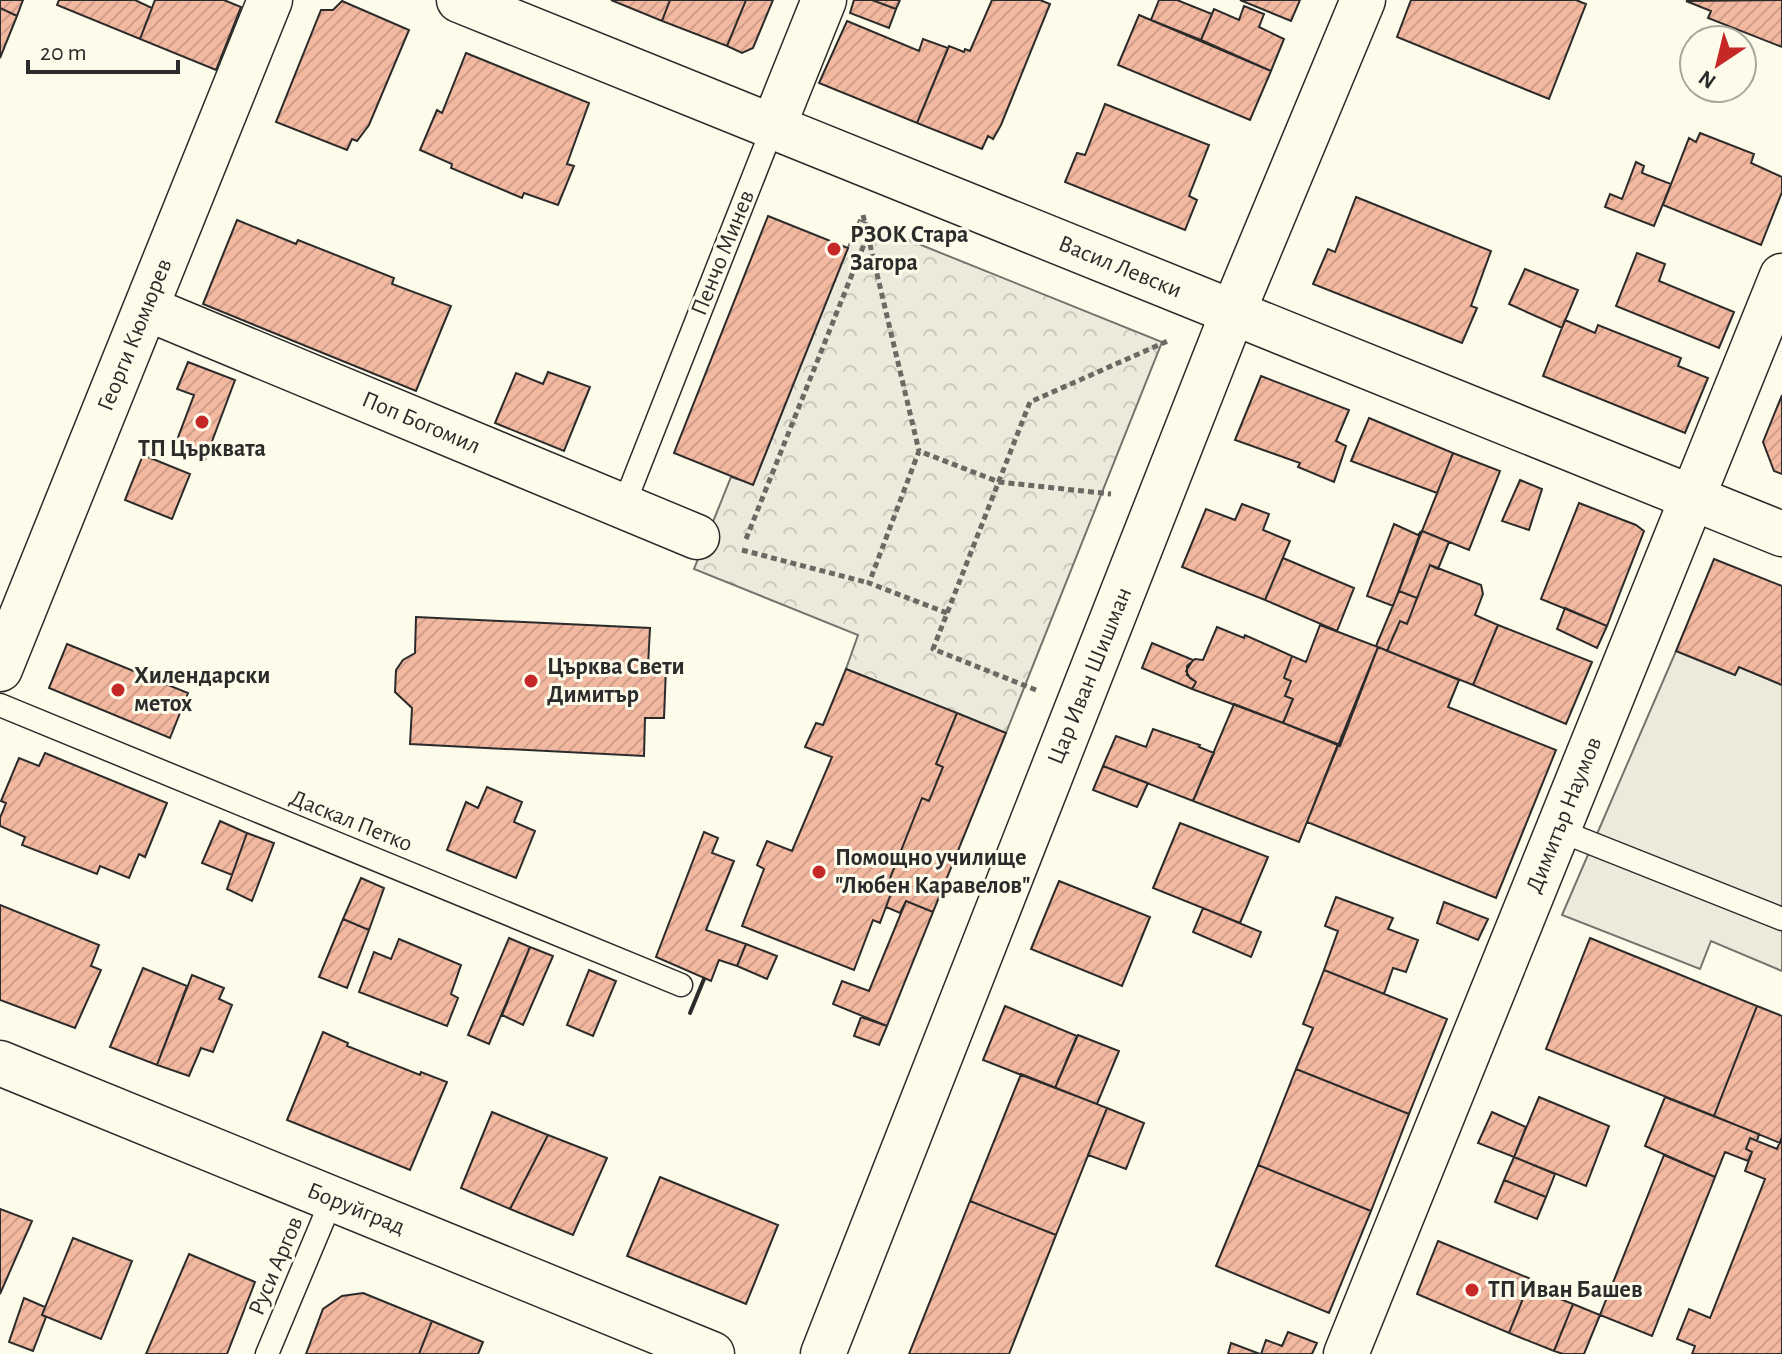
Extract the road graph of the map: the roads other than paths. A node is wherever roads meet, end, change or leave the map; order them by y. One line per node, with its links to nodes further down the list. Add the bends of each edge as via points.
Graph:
1 (270, 0): 7 (street, Георги Кюмюрев)
2 (459, 0): 5 (street, Васил Левски)
3 (824, 0): 5 (street, Пенчо Минев)
4 (1363, 0): 8 (street, Цар Иван Шишман)
5 (773, 127): 8 (street, Васил Левски); 10 (lane, Пенчо Минев)
6 (1782, 276): 9 (street, Димитър Наумов)
7 (146, 308): 10 (street, Поп Богомил); 13 (street, Георги Кюмюрев)
8 (1233, 312): 9 (street, Васил Левски); 22 (street, Цар Иван Шишман)
9 (1692, 498): 11 (street, Васил Левски); 15 (street, Димитър Наумов)
10 (623, 507): 12 (street, Поп Богомил)
11 (1782, 534)
12 (697, 537)
13 (0, 669)
14 (0, 705): 17 (lane, Даскал Петко)
15 (1558, 830): 16 (lane); 23 (street, Димитър Наумов)
16 (1782, 919)
17 (681, 985)
18 (0, 1063): 19 (street, Боруйград)
19 (332, 1199): 20 (lane, Руси Аргов); 21 (street, Боруйград)
20 (267, 1354)
21 (712, 1354)
22 (823, 1354)
23 (1346, 1354)

